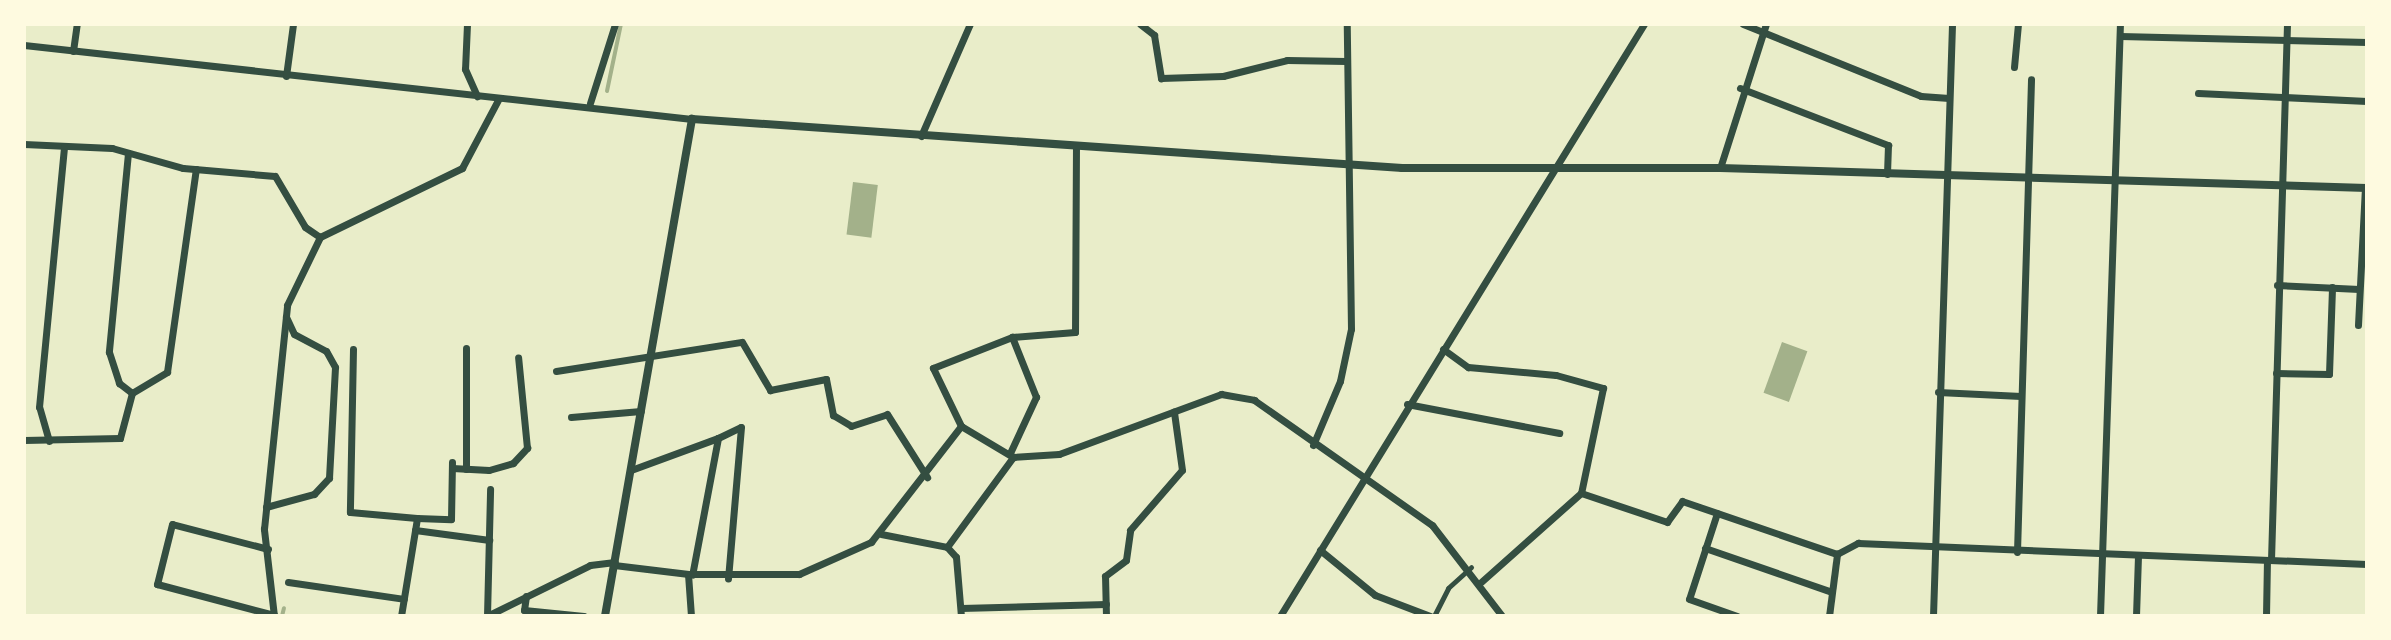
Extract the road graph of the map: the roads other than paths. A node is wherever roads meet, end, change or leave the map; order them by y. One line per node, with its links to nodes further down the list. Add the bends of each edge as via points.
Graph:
1 (77, 24): 20 (street)
2 (293, 24): 23 (street)
3 (467, 24): 27 (street, via 465,69)
4 (615, 24): 32 (street)
5 (970, 24): 34 (street)
6 (1140, 24): 21 (street, via 1154,35 1161,78 1223,76 1287,60)
7 (1347, 24): 21 (street)
8 (1644, 24): 39 (street)
9 (1743, 24): 15 (street)
10 (1766, 24): 15 (street)
11 (1951, 24): 29 (street)
12 (2018, 24): 22 (street)
13 (2120, 24): 16 (street)
14 (2287, 24): 17 (street)
15 (1759, 35): 25 (street); 29 (street, via 1921,96)
16 (2120, 36): 17 (street); 46 (street)
17 (2286, 39): 18 (street); 30 (street)
18 (2367, 42)
19 (24, 45): 20 (street)
20 (73, 51): 23 (street)
21 (1346, 61): 40 (street)
22 (2014, 67)
23 (286, 76): 27 (street)
24 (2031, 79): 45 (street)
25 (1740, 88): 41 (street); 43 (street, via 1888,145)
26 (2198, 93): 30 (street)
27 (477, 96): 28 (street)
28 (499, 98): 32 (street); 49 (street, via 462,168)
29 (1949, 98): 44 (street)
30 (2284, 99): 31 (street); 47 (street)
31 (2367, 101)
32 (590, 103): 33 (street)
33 (692, 119): 34 (street); 60 (street)
34 (921, 136): 36 (street)
35 (24, 144): 37 (street)
36 (1076, 145): 40 (street); 55 (street, via 1075,332)
37 (64, 146): 38 (street); 74 (street, via 39,407)
38 (128, 153): 42 (street); 64 (street, via 109,352 119,383)
39 (1559, 165): 40 (street); 41 (street); 58 (street)
40 (1354, 166): 75 (street, via 1348,352)
41 (1720, 168): 43 (street)
42 (196, 169): 49 (street, via 275,176 305,227); 64 (street, via 174,351 167,372)
43 (1887, 174): 44 (street)
44 (1947, 176): 45 (street); 63 (street)
45 (2027, 178): 46 (street); 65 (street)
46 (2114, 180): 47 (street); 98 (street)
47 (2280, 184): 48 (street); 50 (street)
48 (2366, 188): 52 (street)
49 (320, 237): 53 (street)
50 (2277, 285): 51 (street); 62 (street)
51 (2332, 287): 52 (street); 62 (street, via 2329,374)
52 (2359, 289): 54 (street)
53 (285, 315): 79 (street, via 294,334 326,351 335,367); 85 (street)
54 (2358, 325)
55 (1012, 337): 70 (street, via 933,368); 76 (street, via 1036,397)
56 (466, 348): 77 (street)
57 (353, 349): 80 (street)
58 (1443, 349): 66 (street); 84 (street, via 1468,367 1556,375 1603,388)
59 (518, 357): 77 (street, via 527,448 513,463)
60 (650, 362): 61 (street); 67 (street); 81 (street, via 742,342 770,390 826,379 833,415 851,426 887,414)
61 (556, 371)
62 (2276, 373): 100 (street)
63 (1938, 392): 65 (street); 93 (street)
64 (132, 393): 74 (street, via 120,438)
65 (2021, 396): 96 (street)
66 (1407, 404): 71 (street); 82 (street)
67 (641, 411): 69 (street); 78 (street)
68 (1174, 412): 75 (street, via 1240,395); 76 (street, via 1059,454); 111 (street, via 1182,470 1130,530 1126,560 1105,576)
69 (571, 417)
70 (961, 426): 76 (street); 81 (street)
71 (1559, 433)
72 (718, 438): 78 (street); 104 (street); 105 (street, via 741,427)
73 (24, 440): 74 (street)
74 (49, 441)
75 (1313, 445): 82 (street)
76 (1012, 455): 91 (street)
77 (466, 469): 87 (street, via 452,465 451,519)
78 (631, 470): 101 (street)
79 (329, 474): 80 (street); 85 (street, via 319,491)
80 (350, 477): 87 (street, via 350,512)
81 (927, 477): 89 (street)
82 (1363, 478): 95 (street); 103 (street, via 1432,525)
83 (490, 489): 90 (street)
84 (1581, 493): 86 (street, via 1667,522 1682,501); 107 (street)
85 (266, 507): 94 (street)
86 (1717, 513): 92 (street); 97 (street)
87 (417, 518): 88 (street)
88 (415, 530): 90 (street); 110 (street)
89 (881, 534): 91 (street); 105 (street, via 845,559 799,574)
90 (489, 540): 116 (street)
91 (947, 547): 113 (street, via 956,557)
92 (1705, 548): 108 (street); 125 (street, via 1689,599)
93 (1935, 548): 96 (street); 97 (street, via 1858,543); 127 (street)
94 (268, 549): 114 (street); 114 (street, via 172,524 157,584)
95 (1320, 550): 112 (street, via 1375,595); 121 (street)
96 (2017, 552): 98 (street)
97 (1837, 554): 108 (street)
98 (2101, 555): 99 (street); 128 (street)
99 (2138, 556): 100 (street); 129 (street)
100 (2269, 560): 102 (street); 130 (street)
101 (615, 564): 104 (street); 109 (street, via 590,565); 118 (street)
102 (2367, 564)
103 (1471, 567): 107 (street); 123 (street, via 1448,588)
104 (690, 575): 105 (street); 119 (street)
105 (728, 578)
106 (288, 582): 110 (street)
107 (1481, 582): 124 (street)
108 (1832, 592): 126 (street)
109 (526, 596): 116 (street); 117 (street, via 524,610)
110 (404, 599): 115 (street)
111 (1106, 604): 113 (street); 120 (street)
112 (1402, 605): 122 (street); 123 (street)
113 (961, 612)
114 (274, 615)
115 (401, 616)
116 (487, 616)
117 (584, 616)
118 (605, 616)
119 (691, 616)
120 (1106, 616)
121 (1280, 616)
122 (1399, 616)
123 (1432, 616)
124 (1502, 616)
125 (1737, 616)
126 (1829, 616)
127 (1933, 616)
128 (2100, 616)
129 (2136, 616)
130 (2266, 616)

